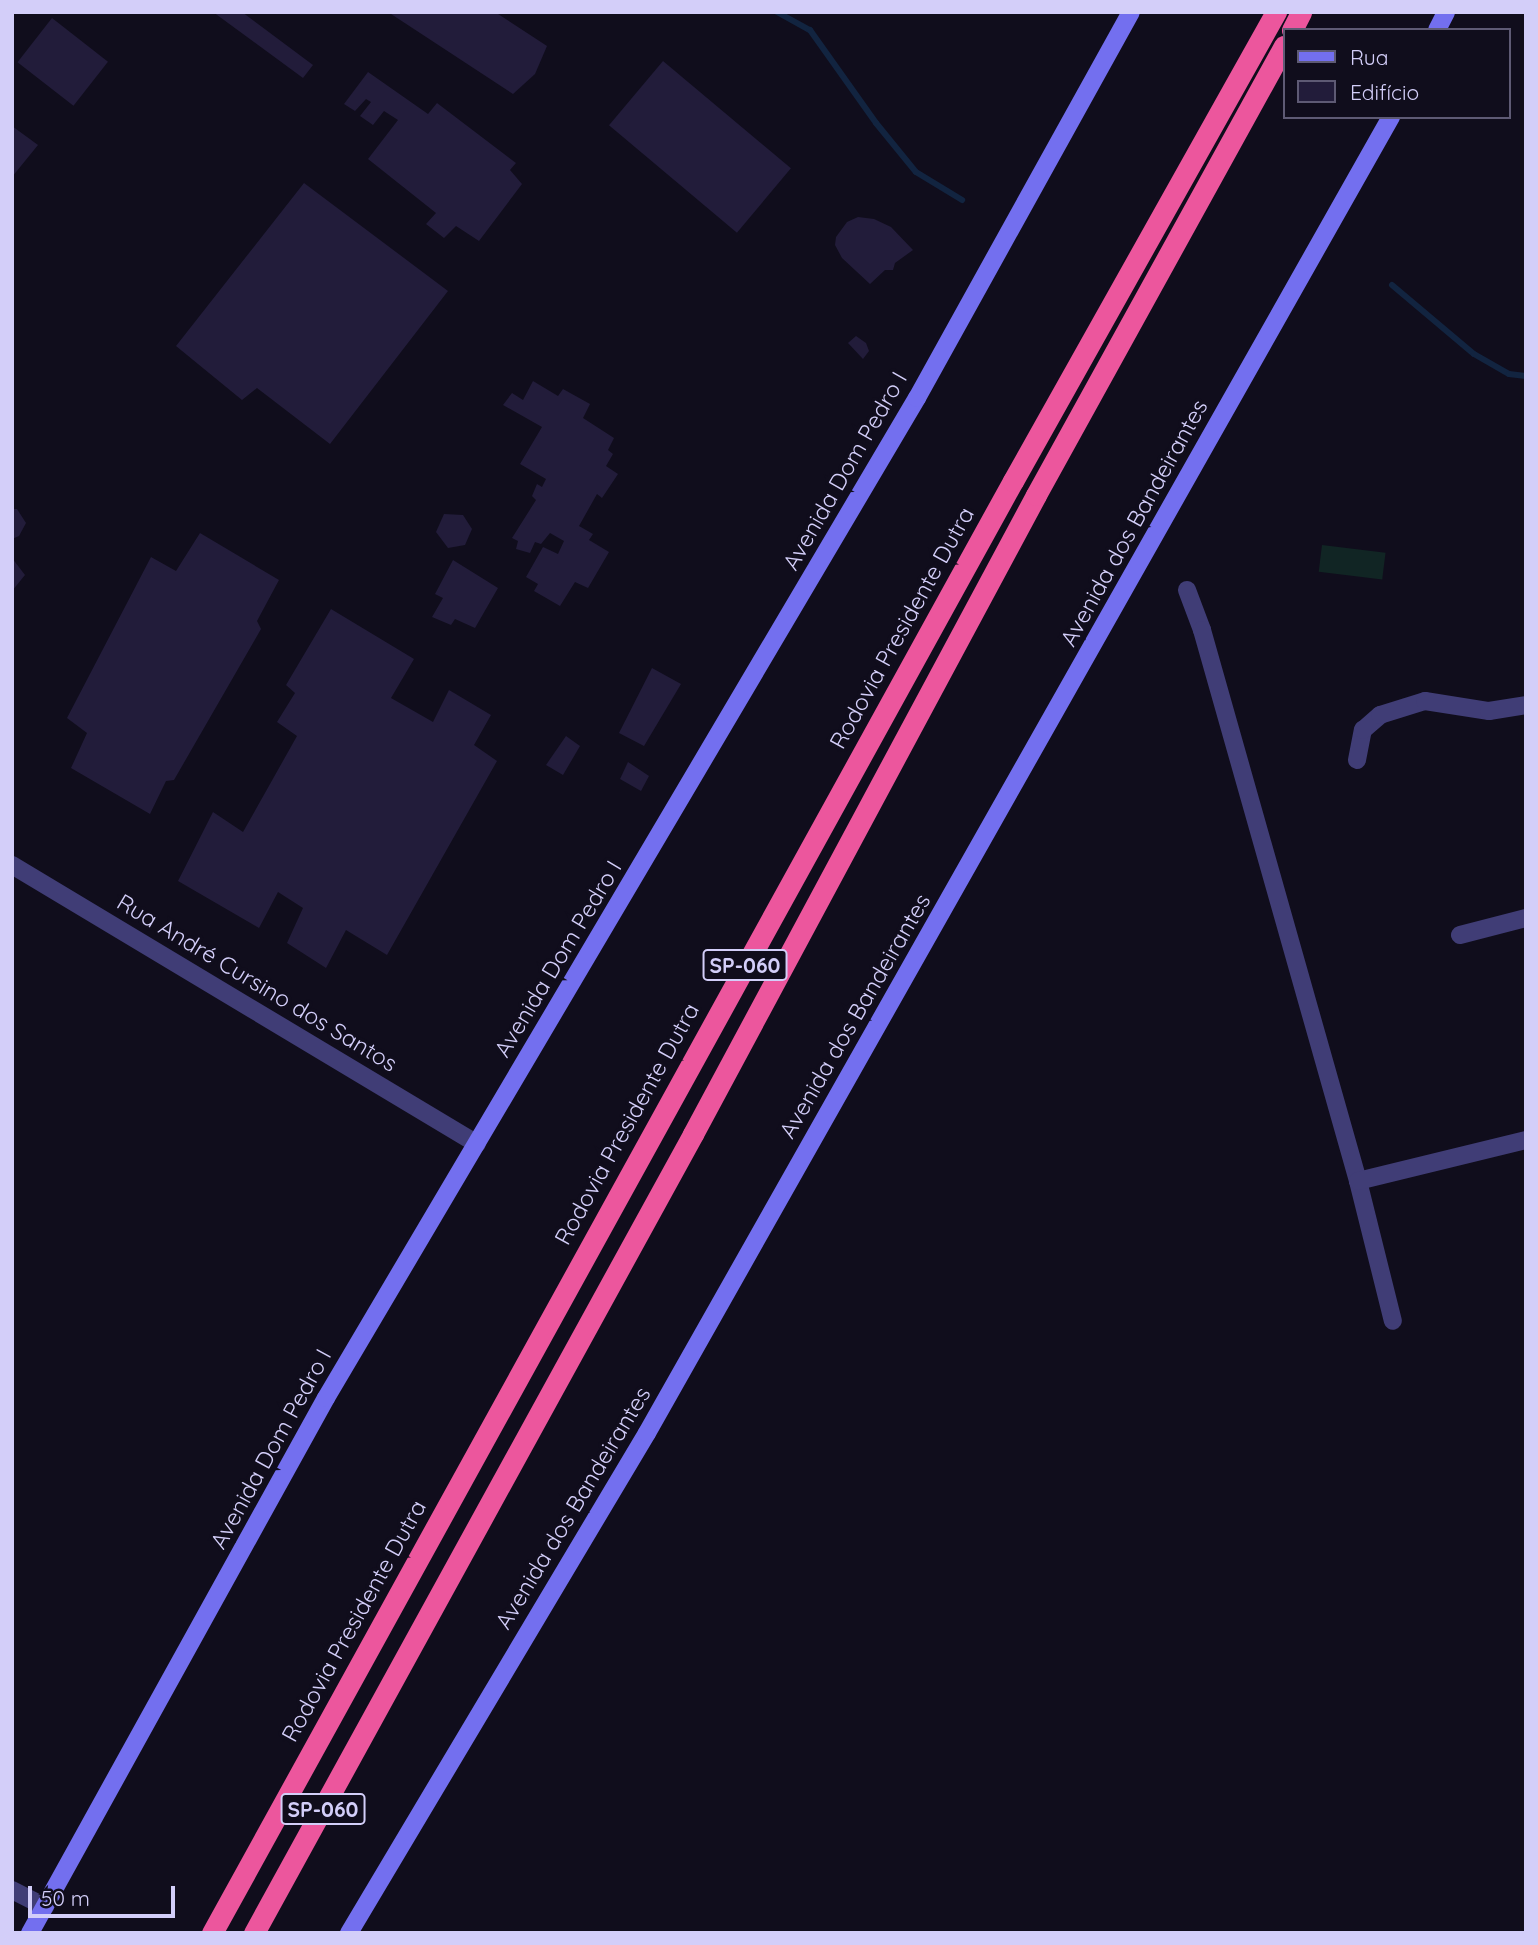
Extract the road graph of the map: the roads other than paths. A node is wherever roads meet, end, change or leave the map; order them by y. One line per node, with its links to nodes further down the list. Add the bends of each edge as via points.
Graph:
1 (1131, 12): 16 (main road, Avenida Dom Pedro I, via 917,398)
2 (1276, 12): 22 (highway, Rodovia Presidente Dutra / SP-060)
3 (1301, 12): 5 (highway)
4 (1446, 12): 6 (main road)
5 (1294, 28)
6 (1438, 28)
7 (1282, 50): 23 (highway, SP-060)
8 (1390, 119): 24 (main road, Avenida dos Bandeirantes, via 647,1433)
9 (1188, 590): 17 (street)
10 (1526, 705): 11 (street, via 1489,711 1425,701 1380,715 1363,730)
11 (1356, 760)
12 (12, 865): 16 (street, Rua André Cursino dos Santos)
13 (1526, 918): 14 (street)
14 (1460, 935)
15 (1526, 1140): 17 (street)
16 (477, 1144): 20 (main road, Avenida Dom Pedro I, via 326,1398)
17 (1358, 1181): 18 (street)
18 (1393, 1321)
19 (12, 1890): 20 (street)
20 (45, 1907): 21 (main road, Avenida Dom Pedro I)
21 (30, 1933)
22 (212, 1933)
23 (255, 1933)
24 (349, 1933)

